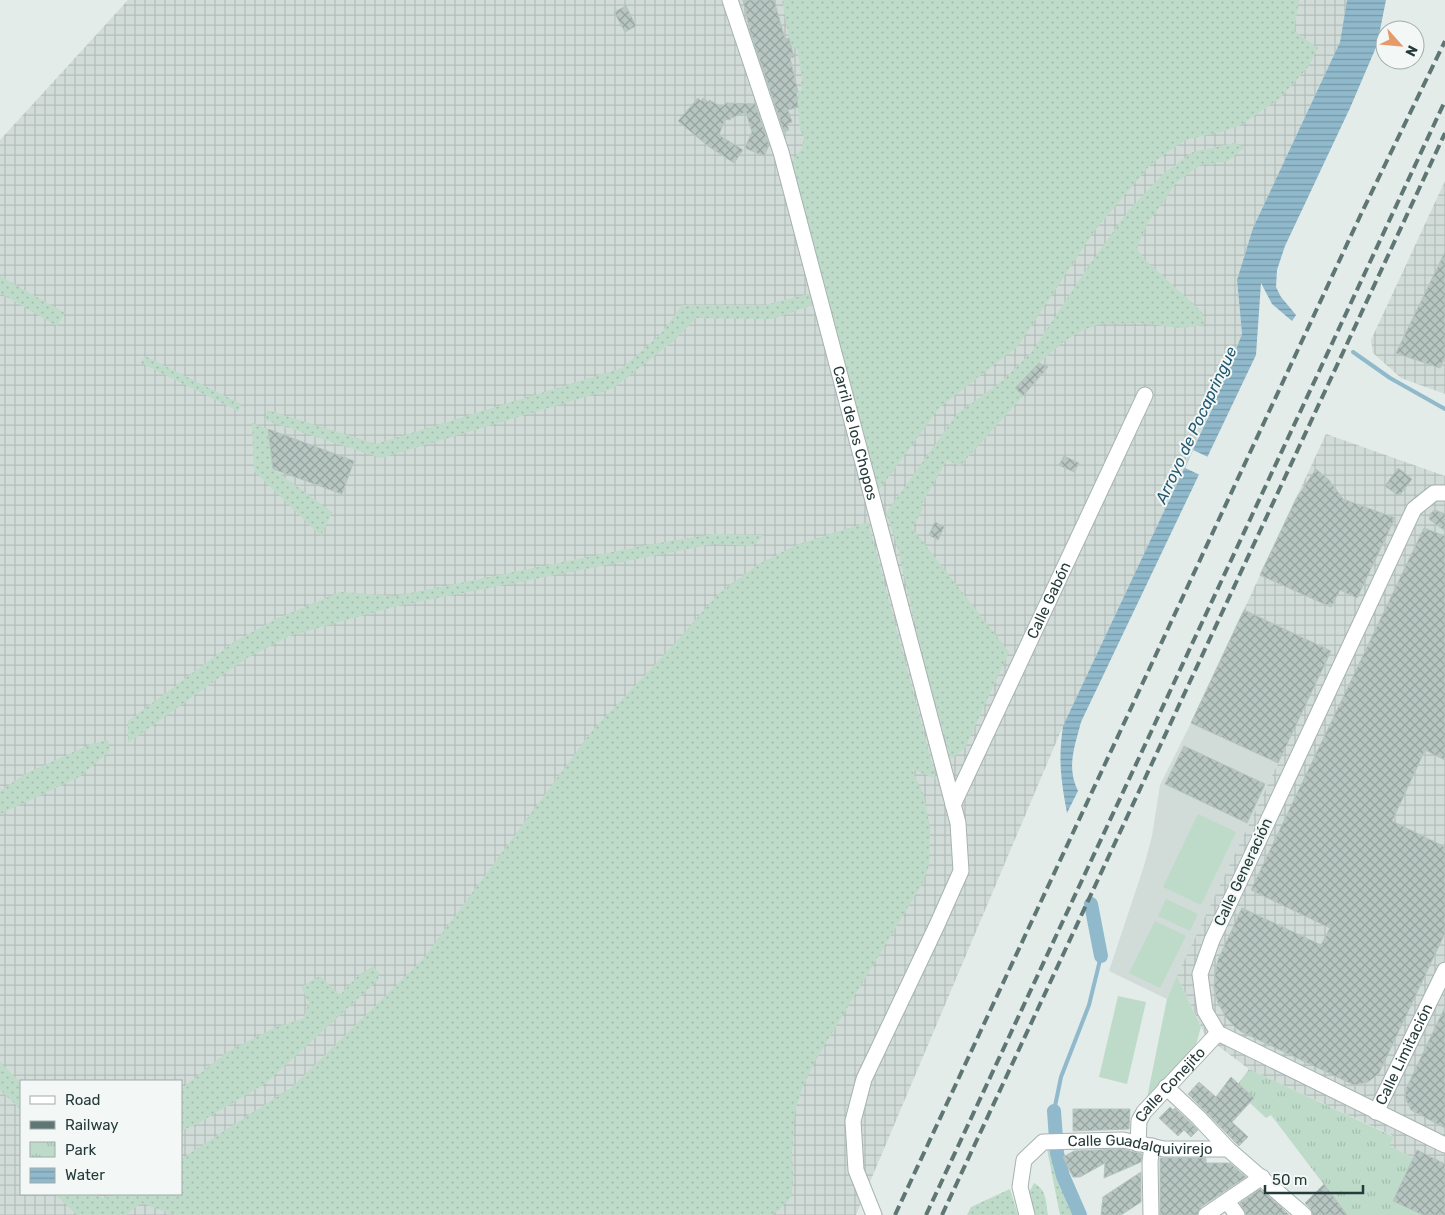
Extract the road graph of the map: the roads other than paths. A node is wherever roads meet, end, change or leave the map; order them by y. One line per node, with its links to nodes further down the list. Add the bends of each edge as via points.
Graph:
1 (730, 0): 4 (street, Carril de los Chopos, via 781,152)
2 (1145, 395): 4 (street, Calle Gabón)
3 (1439, 493): 7 (street, Calle Generación, via 1414,509 1212,940 1200,974 1205,1011)
4 (953, 805): 15 (street, Carril de los Chopos, via 958,823 961,871 864,1080 853,1121 856,1170)
5 (1445, 970): 6 (street, Calle Limitación)
6 (1440, 996): 9 (street, Calle Limitación)
7 (1218, 1033): 8 (street, Calle Conejito); 9 (street)
8 (1166, 1087): 10 (street, Calle Conejito, via 1139,1121); 12 (street)
9 (1376, 1112): 11 (street)
10 (1145, 1145): 12 (street, Calle Guadalquivirejo, via 1164,1149); 16 (street, Calle Guadalquivirejo, via 1123,1140 1052,1141 1024,1160 1020,1187); 17 (street, Calle Conejito, via 1150,1162)
11 (1445, 1145)
12 (1228, 1148): 13 (street, Calle Guadalquivirejo)
13 (1262, 1178): 14 (street); 20 (street, Calle Guadalquivirejo)
14 (1227, 1201): 18 (street); 19 (street)
15 (872, 1212)
16 (1027, 1215)
17 (1150, 1215)
18 (1206, 1215)
19 (1236, 1215)
20 (1304, 1215)

